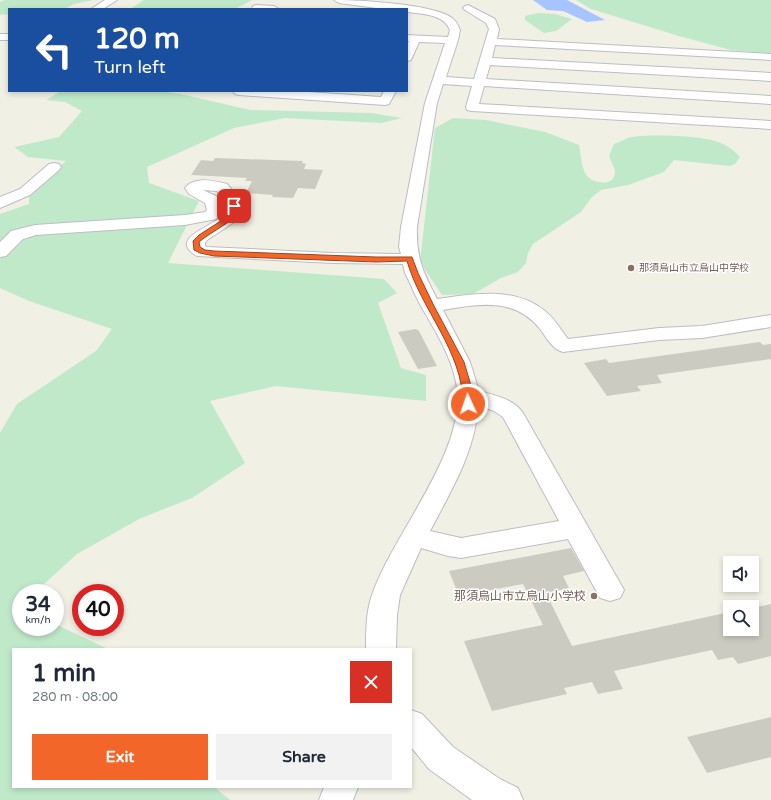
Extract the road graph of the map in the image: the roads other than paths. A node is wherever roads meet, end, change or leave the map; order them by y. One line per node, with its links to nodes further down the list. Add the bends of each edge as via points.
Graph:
1 (112, 0): 4 (street)
2 (339, 0): 6 (street)
3 (257, 6): 5 (street)
4 (98, 8)
5 (268, 8)
6 (369, 8)
7 (468, 8): 11 (street, via 491,21 494,30)
8 (408, 18): 10 (street, via 439,16 451,21 455,30)
9 (411, 38): 10 (street); 13 (street)
10 (453, 40): 18 (street)
11 (491, 42): 12 (street); 15 (street)
12 (655, 51): 14 (street); 16 (street)
13 (408, 52)
14 (771, 58)
15 (485, 61): 16 (street); 19 (street)
16 (659, 71): 17 (street); 22 (street)
17 (771, 77)
18 (438, 80): 19 (street); 29 (street, via 431,104 409,226)
19 (478, 83): 22 (street); 24 (street, via 472,107)
20 (254, 92): 21 (street, via 385,101)
21 (390, 92)
22 (664, 93): 23 (street); 24 (street)
23 (771, 100)
24 (669, 119): 25 (street)
25 (771, 125)
26 (54, 167): 27 (street, via 25,192)
27 (0, 203)
28 (0, 252): 29 (street, via 17,235 35,230 186,220 210,216 215,210 212,200 194,191 193,188 209,185 222,187 234,206 230,218 201,236 196,242 196,248 203,252 348,259)
29 (410, 259): 30 (street)
30 (430, 306): 31 (street, via 481,300 516,302 538,315 563,346 659,334 702,332); 32 (street, via 460,362)
31 (771, 321)
32 (468, 395): 33 (street, via 502,405 512,413); 34 (street, via 464,433 456,454)
33 (575, 528): 34 (street, via 461,548); 35 (street)
34 (414, 536): 36 (street, via 386,596 381,619)
35 (610, 590)
36 (381, 648)
37 (412, 725): 40 (street, via 441,758 488,791)
38 (342, 788): 39 (street)
39 (336, 800)
40 (506, 800)

